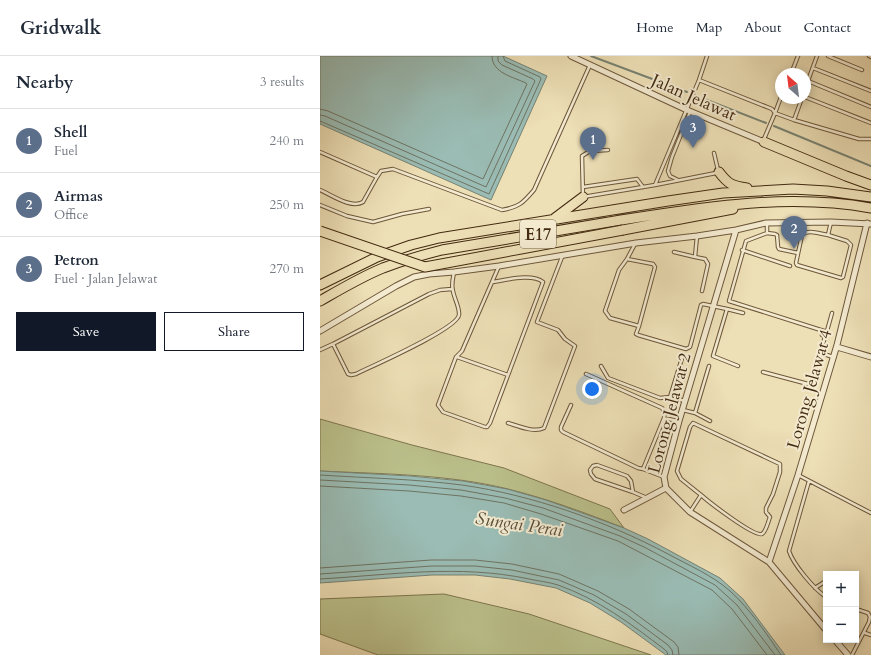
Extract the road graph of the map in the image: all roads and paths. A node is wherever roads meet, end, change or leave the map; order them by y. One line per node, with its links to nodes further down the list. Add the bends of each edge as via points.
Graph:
1 (571, 56): 7 (street, Jalan Jelawat)
2 (586, 56): 7 (street)
3 (707, 56): 13 (lane)
4 (798, 56): 9 (lane)
5 (817, 56): 10 (lane)
6 (828, 56): 11 (lane)
7 (583, 62): 8 (street, Jalan Jelawat)
8 (590, 65): 20 (street, Jalan Jelawat); 30 (lane, via 534,190 525,202 502,210 393,169 381,171)
9 (793, 68)
10 (813, 68): 12 (lane); 15 (lane)
11 (862, 70)
12 (811, 73)
13 (699, 80): 20 (lane); 21 (lane)
14 (811, 82): 19 (lane)
15 (871, 91)
16 (811, 99): 23 (lane)
17 (778, 104): 21 (lane)
18 (800, 104): 22 (lane)
19 (871, 107)
20 (688, 111): 25 (street, Jalan Jelawat); 31 (lane, via 668,171 670,176); 32 (lane)
21 (775, 113): 22 (lane); 25 (lane)
22 (794, 120): 24 (lane, via 859,139)
23 (871, 123)
24 (871, 139)
25 (764, 142): 33 (highway)
26 (608, 150): 37 (lane, via 590,151 582,156)
27 (320, 152): 30 (lane)
28 (714, 152): 29 (lane)
29 (719, 172): 31 (lane); 36 (highway, via 726,182 735,186)
30 (377, 177): 35 (lane, via 363,202 359,204 351,204)
31 (679, 181): 32 (lane)
32 (655, 185): 34 (lane)
33 (871, 185)
34 (643, 187): 37 (lane); 37 (lane, via 637,180)
35 (320, 190)
36 (764, 190): 38 (highway, E17, via 827,191); 43 (highway, E17, via 723,193)
37 (583, 192): 43 (highway)
38 (871, 197)
39 (765, 201): 41 (highway, E17, via 827,202); 48 (highway, bridge, via 711,214 424,267); 66 (highway, E17, via 669,212 442,250 383,269)
40 (320, 206): 42 (lane, via 373,222)
41 (871, 208)
42 (429, 209)
43 (554, 219): 63 (highway, E17, via 411,245 377,257)
44 (831, 222): 45 (street); 46 (street); 50 (lane)
45 (766, 223): 47 (street); 49 (lane)
46 (869, 223): 75 (street, Lorong Jelawat 4)
47 (736, 230): 51 (street); 67 (street, Lorong Jelawat 2)
48 (320, 232)
49 (767, 233): 53 (lane, via 746,242); 55 (lane, via 777,235 779,249)
50 (828, 235): 55 (lane, via 804,233); 55 (lane, via 847,241 851,245 841,278 797,265)
51 (697, 236): 52 (street); 57 (lane)
52 (636, 243): 56 (street); 58 (lane)
53 (742, 250): 60 (lane); 70 (lane, via 729,301 824,331 827,331)
54 (674, 252): 57 (lane)
55 (798, 253)
56 (563, 254): 59 (street); 96 (lane, via 537,322 558,330 575,346 544,428 524,428)
57 (695, 257): 65 (lane, via 705,259 708,264)
58 (628, 259): 71 (lane, via 653,264 655,267); 71 (lane, via 619,270 605,311 610,318)
59 (499, 266): 61 (street); 62 (lane)
60 (790, 266)
61 (454, 272): 64 (lane); 72 (street, via 414,277)
62 (493, 282): 79 (lane, via 462,351); 87 (lane, via 528,278 543,282)
63 (320, 285)
64 (452, 289): 74 (lane, via 428,294); 74 (lane, via 459,313 457,319 446,329 356,374 348,374)
65 (702, 291)
66 (320, 301)
67 (714, 306): 68 (lane); 71 (lane, via 701,305 689,349 638,335 636,334); 89 (street, Lorong Jelawat 2)
68 (727, 308): 69 (lane); 84 (lane, via 713,356)
69 (743, 313)
70 (832, 313)
71 (639, 326)
72 (320, 331)
73 (822, 336): 77 (lane, via 825,336 825,339)
74 (333, 344): 76 (lane)
75 (837, 347): 80 (street, Lorong Jelawat 4); 81 (street)
76 (320, 350)
77 (821, 353): 80 (lane); 85 (lane, via 811,383 808,384)
78 (683, 355): 88 (lane)
79 (456, 356): 87 (lane); 87 (lane, via 438,405 443,412 487,427)
80 (833, 357): 98 (street, Lorong Jelawat 4)
81 (871, 357)
82 (601, 366): 88 (lane, via 608,378 660,398)
83 (709, 366): 92 (lane)
84 (738, 366)
85 (763, 372)
86 (586, 374): 93 (lane, via 662,408)
87 (508, 375)
88 (670, 397): 89 (lane)
89 (685, 402): 91 (street, Lorong Jelawat 2)
90 (571, 405): 97 (lane, via 562,427 563,432)
91 (683, 410): 92 (lane); 94 (street, Lorong Jelawat 2)
92 (695, 414): 95 (lane)
93 (664, 418): 94 (lane); 97 (lane)
94 (679, 421): 99 (street, Lorong Jelawat 2)
95 (710, 421)
96 (508, 423)
97 (643, 469): 99 (lane)
98 (798, 475): 100 (lane); 108 (street, Lorong Jelawat 4)
99 (664, 477): 101 (street, Lorong Jelawat 2)
100 (809, 481): 107 (lane); 110 (lane, via 789,551)
101 (666, 488): 104 (street); 106 (street, Lorong Jelawat 2)
102 (633, 492): 102 (lane, via 595,479 590,470 597,465 627,476); 104 (lane)
103 (701, 496): 103 (lane, via 680,479 677,471 693,423 780,464 780,472 766,508 770,517 762,534 749,530); 106 (lane)
104 (647, 498): 105 (street)
105 (624, 510)
106 (690, 512): 108 (street, Lorong Jelawat 2)
107 (871, 513)
108 (769, 562): 113 (street, Lorong Jelawat 2)
109 (823, 583): 110 (lane)
110 (815, 588): 111 (lane)
111 (823, 595)
112 (859, 610): 114 (lane, via 868,613 870,617)
113 (823, 626)
114 (865, 633): 115 (lane); 118 (lane)
115 (871, 635)
116 (838, 643): 117 (street)
117 (848, 655)
118 (852, 655)

